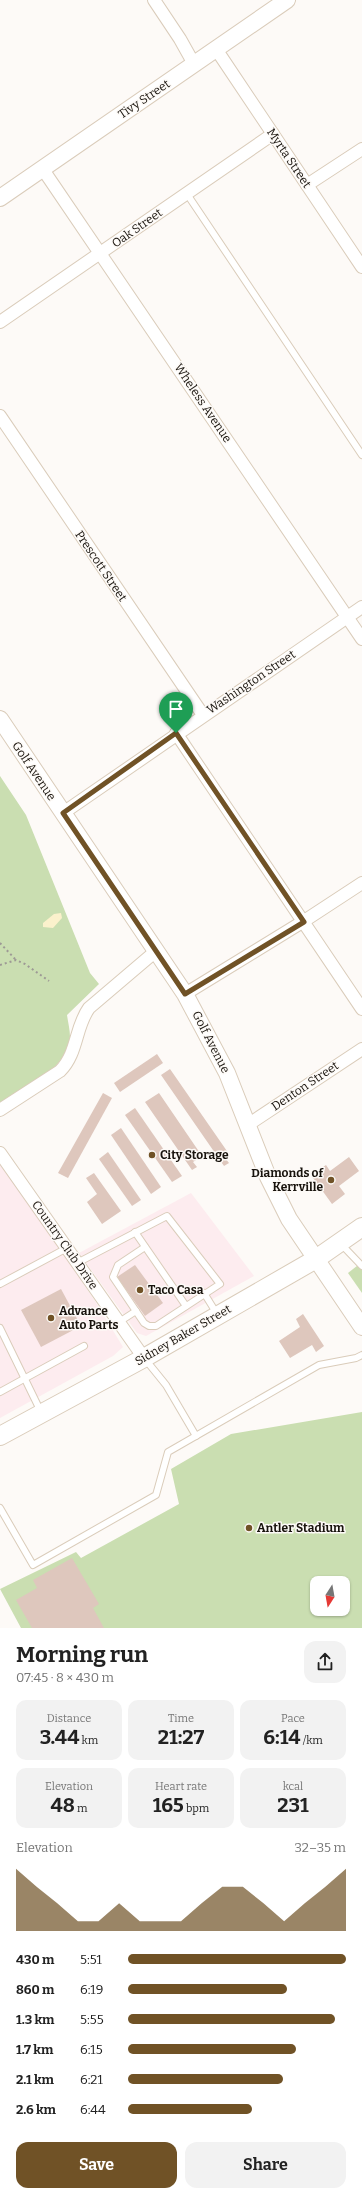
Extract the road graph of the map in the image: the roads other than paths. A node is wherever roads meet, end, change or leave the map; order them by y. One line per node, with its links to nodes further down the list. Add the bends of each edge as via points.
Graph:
1 (154, 0): 4 (street)
2 (287, 0): 3 (main road, Tivy Street)
3 (216, 49): 4 (main road, Tivy Street); 5 (street, Myrta Street)
4 (194, 64): 7 (main road, Tivy Street)
5 (274, 134): 8 (street, Myrta Street); 9 (street, Oak Street)
6 (362, 149): 8 (street)
7 (42, 168): 10 (main road, Tivy Street); 11 (street, Wheless Avenue)
8 (307, 185): 12 (street, Myrta Street)
9 (187, 194): 11 (street, Oak Street); 15 (lane)
10 (1, 195)
11 (101, 253): 13 (street, Oak Street); 17 (street, Wheless Avenue)
12 (362, 266)
13 (0, 322)
14 (0, 416): 19 (street, Prescott Street)
15 (362, 455)
16 (362, 607): 17 (street, Washington Street)
17 (348, 616): 18 (street, Wheless Avenue); 19 (street, Washington Street)
18 (362, 638)
19 (203, 715): 21 (street, Washington Street)
20 (0, 719): 22 (main road, Golf Avenue)
21 (176, 733): 22 (street, Washington Street); 24 (street)
22 (63, 813): 25 (main road, Golf Avenue)
23 (362, 883): 24 (street)
24 (304, 922): 26 (street); 27 (street)
25 (156, 952): 26 (main road, Golf Avenue); 29 (street, via 89,1008 83,1016 72,1054 64,1067)
26 (185, 994): 30 (main road, Golf Avenue, via 227,1073)
27 (362, 1009)
28 (362, 1048): 30 (street, Denton Street)
29 (0, 1110)
30 (249, 1124): 37 (main road, Golf Avenue, via 268,1177 289,1219)
31 (0, 1153): 36 (street, Country Club Drive)
32 (362, 1227): 34 (main road, Sidney Baker Street)
33 (135, 1232): 35 (lane); 38 (lane); 41 (lane, via 167,1216 220,1284)
34 (340, 1243): 37 (main road, Sidney Baker Street); 39 (lane)
35 (145, 1247): 42 (lane); 43 (lane, via 118,1265 113,1277)
36 (67, 1248): 38 (street, Country Club Drive); 40 (lane)
37 (316, 1259): 44 (main road, Sidney Baker Street); 46 (main road, Golf Avenue)
38 (77, 1263): 45 (street, Country Club Drive)
39 (362, 1266)
40 (0, 1284)
41 (204, 1293): 42 (lane); 44 (lane)
42 (186, 1306): 43 (lane, via 156,1326 144,1323)
43 (136, 1311): 45 (lane)
44 (217, 1316): 50 (main road, Sidney Baker Street)
45 (119, 1322): 50 (street, Country Club Drive)
46 (362, 1327)
47 (0, 1328): 51 (lane)
48 (84, 1346): 51 (lane)
49 (362, 1355): 55 (lane, via 319,1365)
50 (144, 1358): 53 (main road, Sidney Baker Street); 55 (lane, via 166,1385)
51 (25, 1378): 52 (lane); 53 (lane)
52 (0, 1392)
53 (42, 1413): 54 (main road, Sidney Baker Street)
54 (0, 1436)
55 (196, 1436): 56 (lane, via 168,1452 156,1495 33,1565)
56 (0, 1508)

